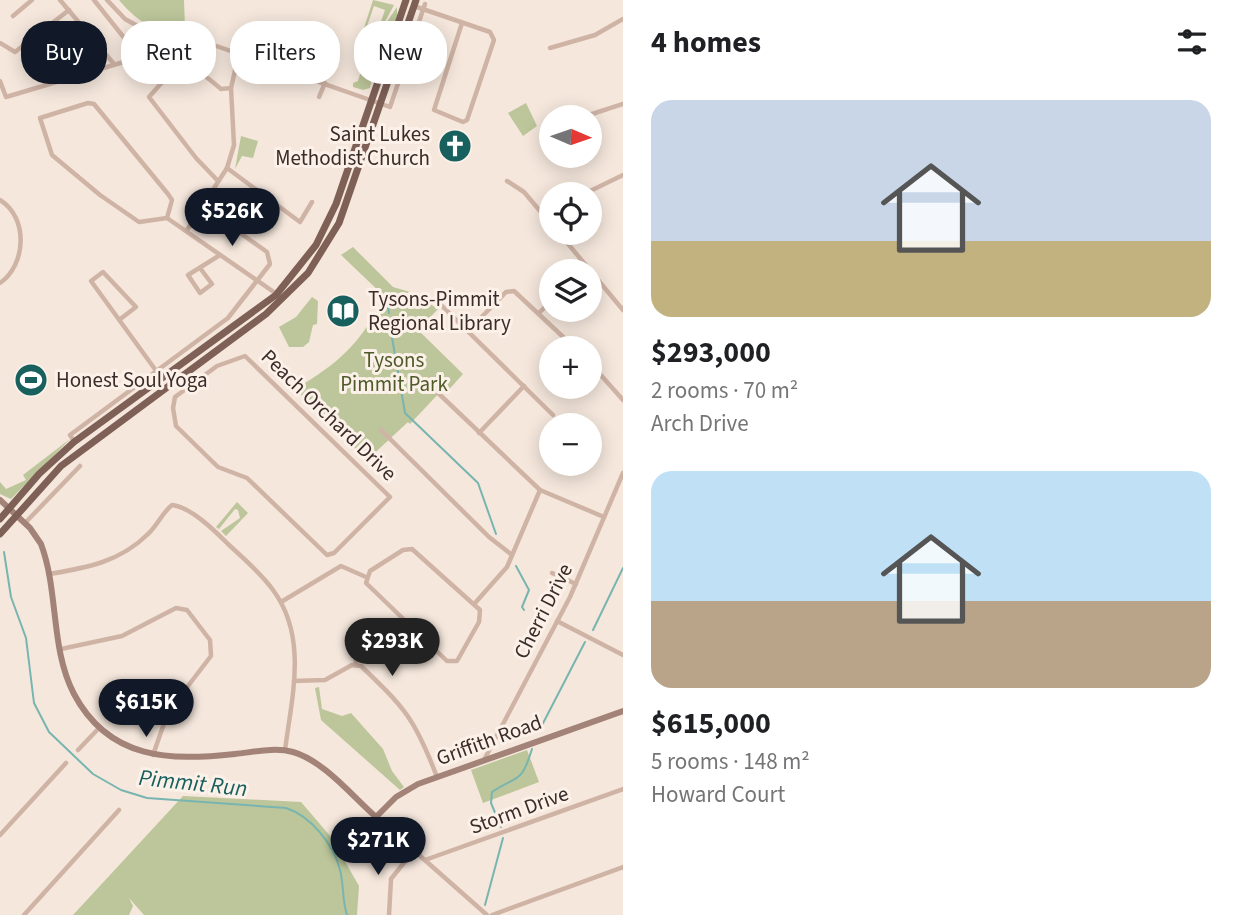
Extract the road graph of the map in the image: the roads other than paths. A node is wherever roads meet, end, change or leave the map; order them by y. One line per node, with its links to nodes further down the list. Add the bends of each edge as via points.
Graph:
1 (32, 0): 9 (street)
2 (60, 0): 8 (street)
3 (94, 0): 13 (street)
4 (107, 0): 11 (street)
5 (406, 0): 24 (main road)
6 (414, 3): 7 (street); 24 (main road)
7 (424, 7): 12 (street); 24 (street, via 396,96 390,107)
8 (69, 10): 14 (street, via 15,52); 17 (street)
9 (13, 16)
10 (623, 19): 15 (street, via 595,36)
11 (129, 21)
12 (462, 23): 12 (street, via 434,110 463,122 494,40 489,32)
13 (121, 34)
14 (0, 43)
15 (551, 48)
16 (121, 61): 17 (street)
17 (114, 64): 18 (street, via 6,97)
18 (0, 81)
19 (232, 84): 22 (street)
20 (325, 84): 23 (street)
21 (328, 84): 24 (street)
22 (231, 88): 27 (street, via 234,145); 29 (street, via 221,89 188,65 179,66 149,97)
23 (319, 97)
24 (376, 101): 45 (main road, via 325,230 301,268); 46 (main road, via 339,223 308,273)
25 (623, 104): 26 (street)
26 (602, 111)
27 (227, 168): 29 (street); 33 (street, via 300,222)
28 (623, 175): 31 (street)
29 (218, 181): 37 (street)
30 (507, 181): 34 (street)
31 (602, 185)
32 (0, 200): 43 (street, via 16,221 21,240 15,266)
33 (312, 202)
34 (539, 209)
35 (211, 212): 42 (street, via 270,257)
36 (167, 218): 36 (street, via 172,200 94,104 40,118 52,155 100,195 139,222); 37 (street)
37 (187, 230): 39 (street)
38 (569, 245): 40 (street)
39 (220, 255): 41 (street); 42 (street)
40 (581, 259)
41 (200, 268): 41 (street, via 188,275 200,293 212,284)
42 (257, 282): 45 (street); 55 (street, via 228,318)
43 (0, 283)
44 (602, 284): 48 (street)
45 (276, 295): 46 (street); 64 (main road)
46 (284, 299): 54 (main road)
47 (439, 303): 52 (street)
48 (623, 310)
49 (539, 313): 52 (street, via 512,289)
50 (119, 320): 50 (street, via 136,307 103,272 91,281); 55 (street)
51 (548, 322): 53 (street)
52 (468, 331): 58 (street)
53 (563, 336)
54 (192, 369): 57 (street); 70 (main road, via 81,450)
55 (157, 372): 64 (street, via 70,435)
56 (602, 376): 60 (street)
57 (199, 378): 57 (street, Peach Orchard Drive, via 175,397 176,426 218,467 247,478 327,555 390,497 245,356)
58 (524, 386): 61 (street); 63 (street)
59 (437, 393): 63 (street)
60 (623, 400)
61 (551, 413)
62 (381, 430): 75 (street, via 488,537)
63 (479, 433): 67 (street)
64 (75, 442): 69 (main road)
65 (80, 466): 73 (street)
66 (623, 473): 71 (street, Cherri Drive)
67 (540, 490): 71 (street); 75 (street)
68 (0, 500): 69 (street)
69 (9, 509): 70 (street); 72 (main road)
70 (16, 515): 73 (street); 74 (main road)
71 (604, 517): 79 (street, Cherri Drive)
72 (0, 519)
73 (25, 523): 77 (street, via 41,544)
74 (0, 534)
75 (512, 555): 82 (street, via 503,573)
76 (552, 573): 79 (street)
77 (48, 574): 81 (street, via 119,556 148,534 170,506 181,508 221,537 262,576); 85 (street)
78 (366, 578): 81 (street, via 341,566); 82 (street, via 370,570 412,549); 82 (street, via 368,585 451,663 460,659 479,622)
79 (576, 584): 84 (street, Cherri Drive)
80 (175, 602): 83 (street)
81 (281, 602): 89 (street, via 294,640)
82 (475, 603)
83 (177, 608): 85 (street, via 122,636); 94 (street, via 187,610 207,635 212,652 168,712)
84 (557, 621): 87 (street); 95 (street, Cherri Drive)
85 (61, 649): 91 (street, via 75,694)
86 (355, 654): 88 (street)
87 (623, 655)
88 (356, 664): 89 (street, via 325,680); 97 (street, via 409,713)
89 (293, 681): 93 (street)
90 (623, 710): 95 (street, Griffith Road)
91 (100, 727): 92 (street); 94 (street, via 119,741)
92 (78, 750)
93 (285, 750): 94 (street, via 194,759); 100 (street, via 315,763)
94 (153, 755)
95 (484, 760): 97 (street, Griffith Road)
96 (66, 764): 101 (street)
97 (436, 777): 100 (street, Griffith Road, via 405,791)
98 (623, 789): 103 (street, Storm Drive)
99 (119, 810): 105 (street)
100 (376, 817): 102 (street)
101 (0, 835)
102 (414, 850): 103 (street); 106 (street, via 391,879)
103 (425, 860): 107 (street)
104 (623, 867): 107 (street)
105 (24, 915)
106 (390, 915)
107 (490, 915)

